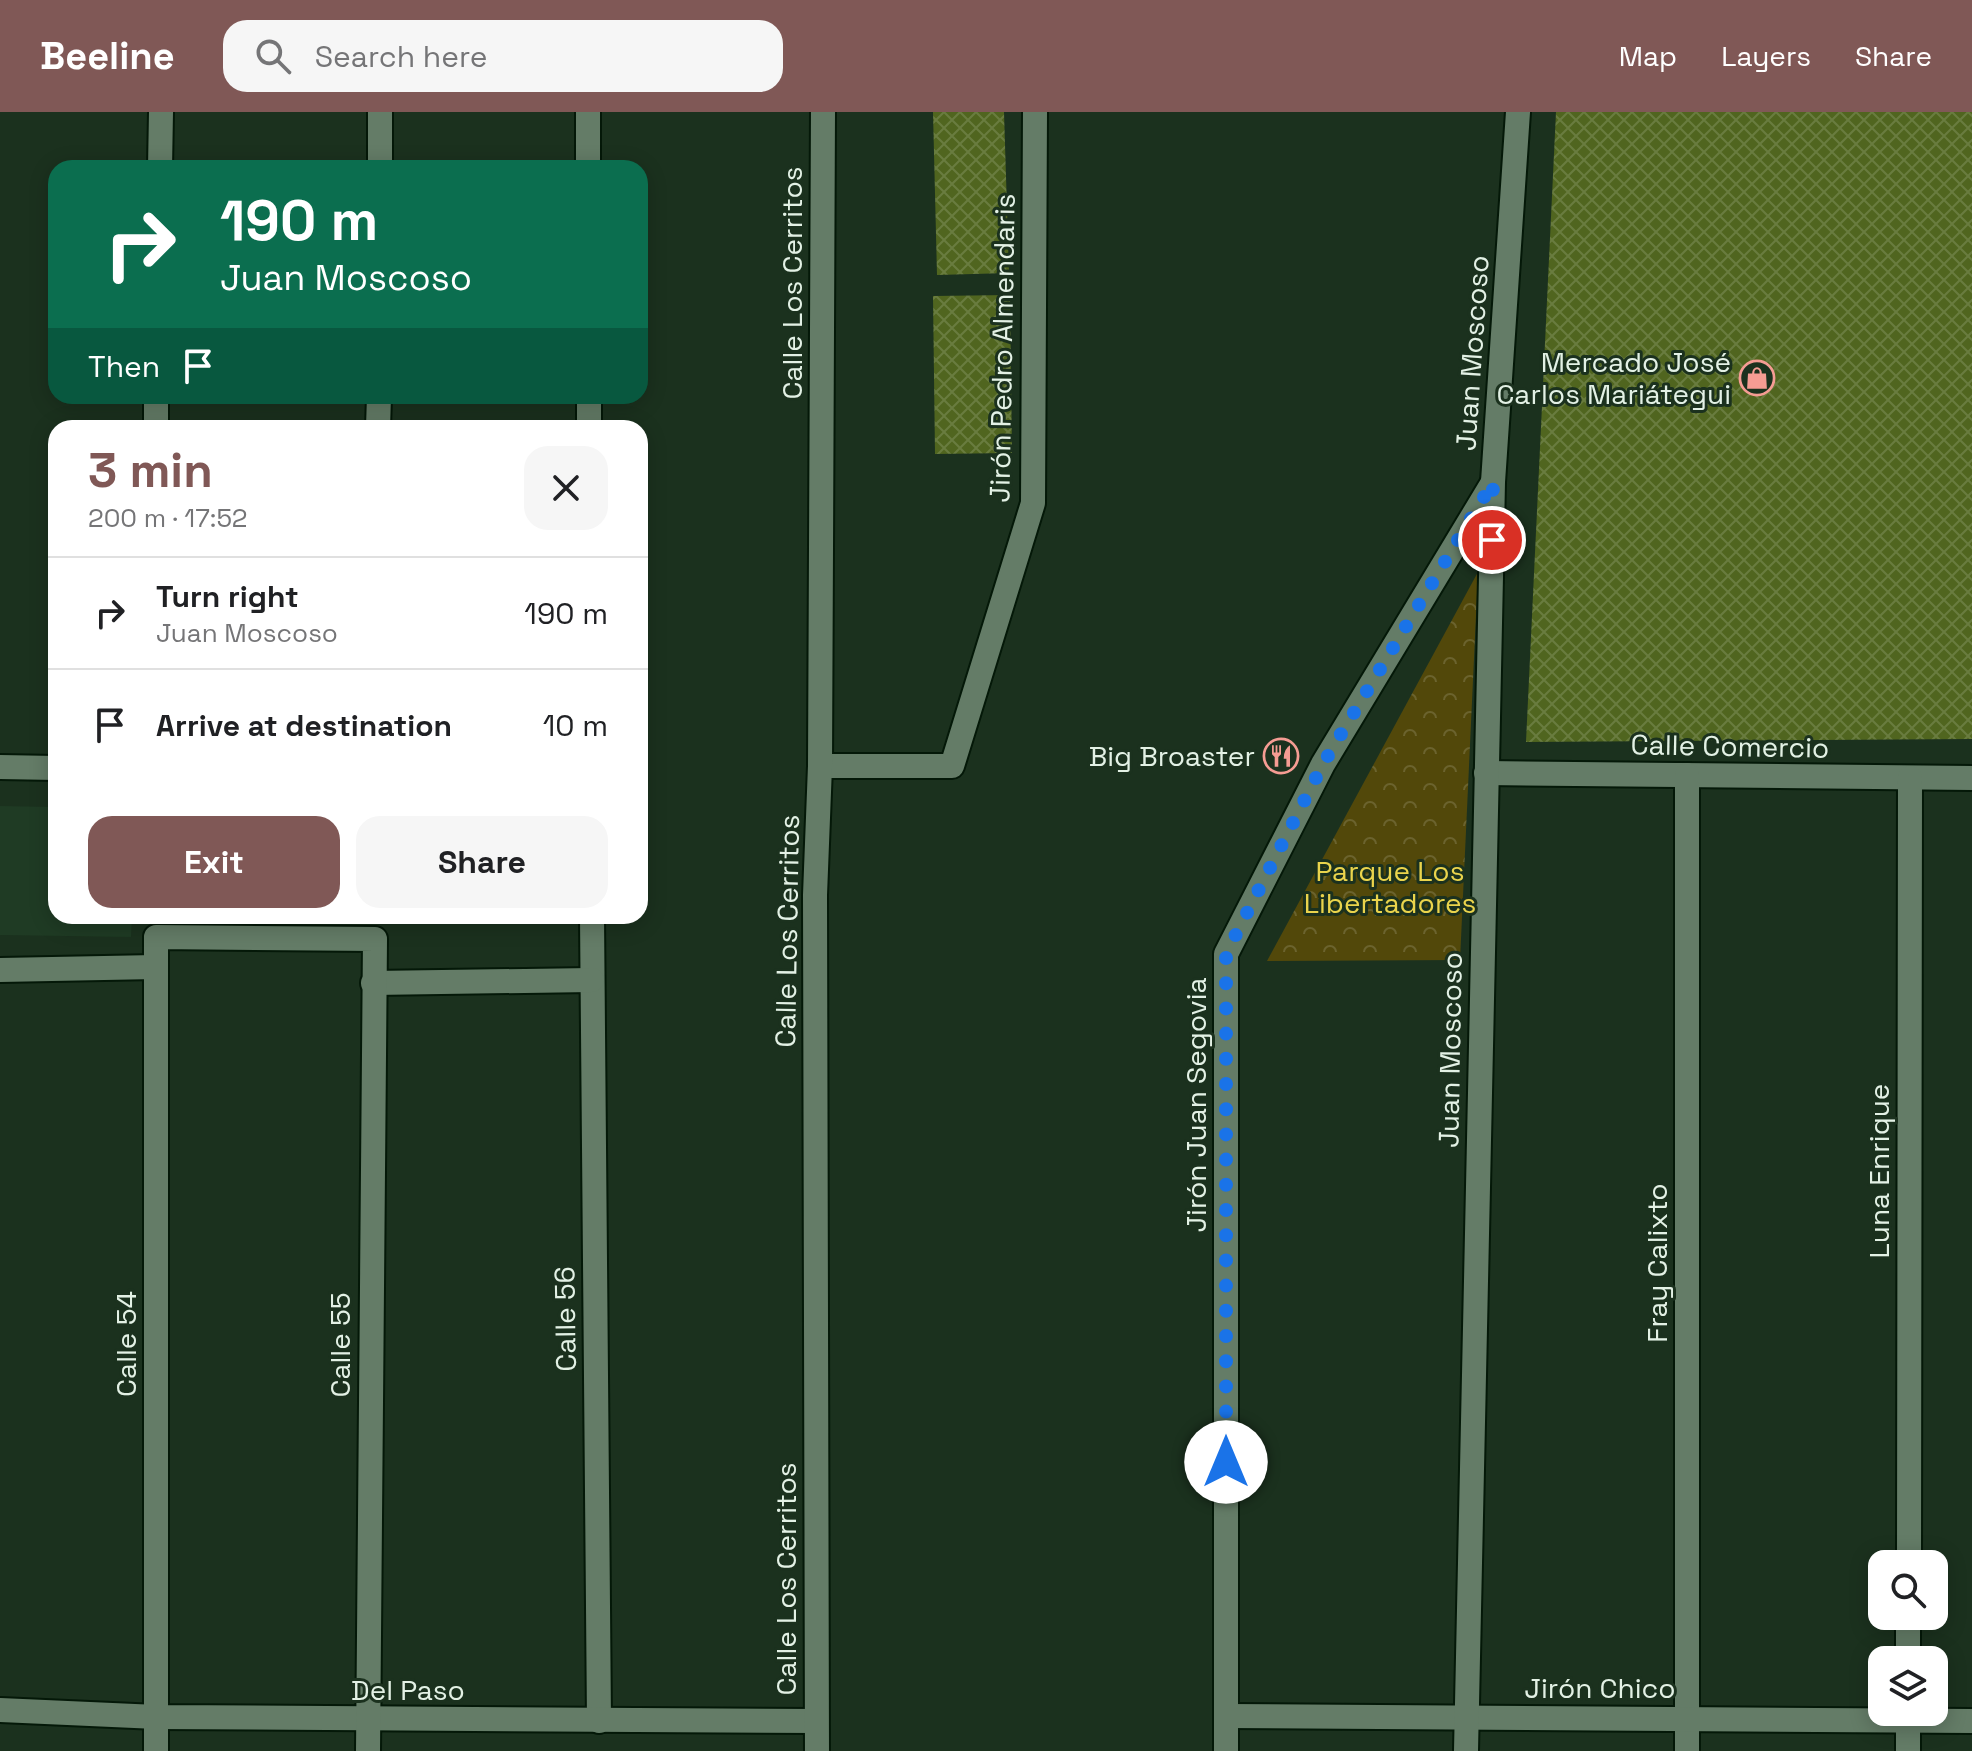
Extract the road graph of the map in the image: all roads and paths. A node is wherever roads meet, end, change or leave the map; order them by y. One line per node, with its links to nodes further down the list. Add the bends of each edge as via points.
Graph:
1 (161, 112): 7 (street)
2 (380, 112): 8 (street)
3 (588, 112): 9 (street)
4 (823, 112): 11 (street, Calle Los Cerritos)
5 (1035, 112): 11 (street, Jirón Pedro Almendaris, via 1033,503 952,766)
6 (1518, 112): 10 (street, Juan Moscoso)
7 (160, 160)
8 (380, 160)
9 (588, 160)
10 (1493, 482): 14 (street, Juan Moscoso); 26 (street, Jirón Juan Segovia, via 1323,764 1226,954)
11 (820, 766): 34 (street, Calle Los Cerritos, via 815,895)
12 (0, 767): 13 (street)
13 (48, 768)
14 (1486, 773): 15 (street, Calle Comercio); 28 (street, Juan Moscoso)
15 (1687, 775): 16 (street, Calle Comercio); 30 (street, Fray Calixto)
16 (1910, 778): 17 (street, Calle Comercio); 24 (street, Luna Enrique)
17 (1972, 778)
18 (592, 924): 22 (street, Calle 56)
19 (375, 939): 20 (street, Calle 54, via 156,937); 23 (street, Calle 55)
20 (156, 967): 21 (street); 27 (street, Calle 54)
21 (0, 970)
22 (592, 980): 23 (street); 33 (street, Calle 56)
23 (373, 983): 32 (street, Calle 55)
24 (1909, 1550)
25 (0, 1710): 27 (street, Del Paso)
26 (1227, 1716): 28 (street, Jirón Chico); 40 (street, Jirón Juan Segovia)
27 (157, 1717): 32 (street, Del Paso); 37 (street, Calle 54)
28 (1466, 1717): 30 (street, Jirón Chico); 41 (street, Juan Moscoso)
29 (1868, 1717): 30 (street, Jirón Chico)
30 (1687, 1719): 42 (street, Fray Calixto)
31 (1948, 1719): 35 (street, Jirón Chico)
32 (368, 1720): 33 (street, Del Paso); 38 (street, Calle 55)
33 (599, 1721): 34 (street, Del Paso)
34 (816, 1721): 39 (street, Calle Los Cerritos)
35 (1972, 1721)
36 (1908, 1726): 43 (street)
37 (156, 1751)
38 (368, 1751)
39 (817, 1751)
40 (1226, 1751)
41 (1466, 1751)
42 (1687, 1751)
43 (1908, 1751)

